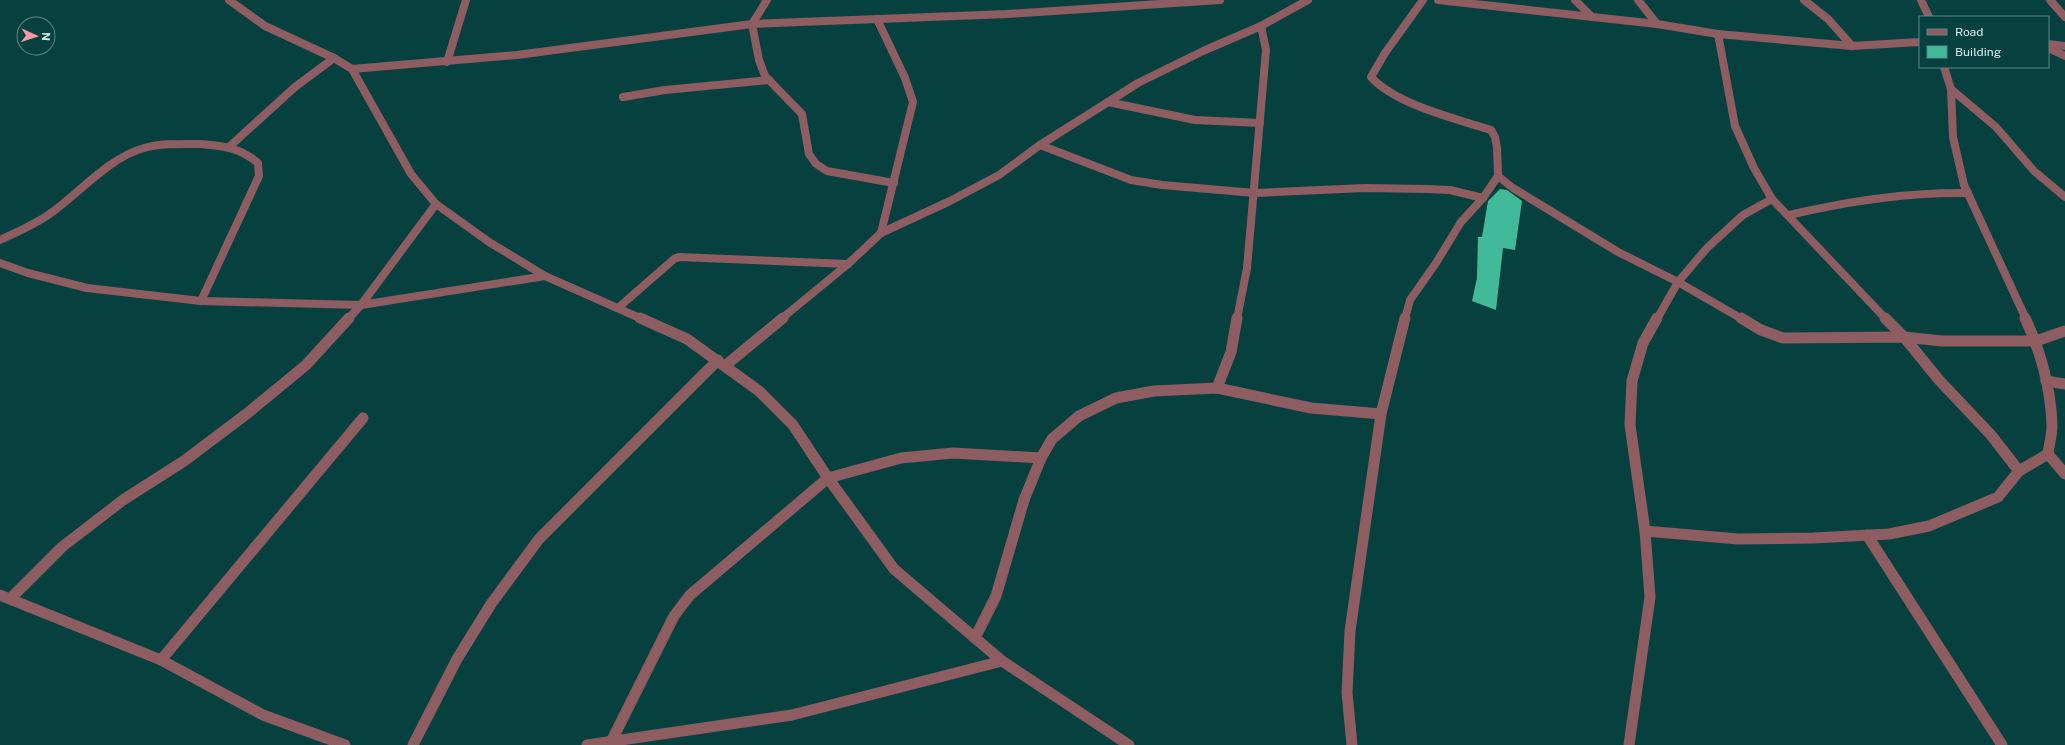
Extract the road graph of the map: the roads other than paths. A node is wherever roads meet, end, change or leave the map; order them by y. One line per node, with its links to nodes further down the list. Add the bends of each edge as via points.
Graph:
1 (229, 0): 27 (street, via 265,26)
2 (466, 0): 28 (street)
3 (767, 0): 17 (street)
4 (1220, 0): 16 (street, via 1015,14)
5 (1308, 0): 19 (street)
6 (1423, 0): 38 (street, via 1385,52 1371,77 1373,83 1433,111 1491,130 1496,137)
7 (1438, 0): 14 (street)
8 (1575, 0): 14 (street)
9 (1638, 0): 18 (street)
10 (1804, 0): 23 (street, via 1828,19)
11 (1921, 0): 13 (street)
12 (2050, 0): 15 (street)
13 (1929, 16)
14 (1592, 17): 18 (street)
15 (2065, 17)
16 (877, 19): 17 (street); 39 (street, via 905,78 913,102)
17 (752, 24): 28 (street); 31 (street, via 759,60)
18 (1657, 24): 20 (street)
19 (1261, 26): 34 (street, via 1138,83); 35 (street, via 1266,50)
20 (1718, 34): 23 (street); 44 (street, via 1735,126 1754,168)
21 (1919, 42): 23 (street)
22 (2049, 44): 24 (street)
23 (1852, 46)
24 (2065, 46)
25 (2049, 48): 26 (street)
26 (2065, 56)
27 (334, 58): 30 (street); 37 (street, via 295,87)
28 (447, 62): 30 (street)
29 (1944, 68): 32 (street)
30 (352, 69): 45 (street, via 410,174)
31 (768, 80): 33 (street); 39 (street, via 802,114 809,154 816,164 827,171)
32 (1951, 89): 41 (street, via 1953,138); 42 (street, via 1996,127 2034,171)
33 (623, 96)
34 (1108, 102): 35 (street, via 1196,120); 36 (street)
35 (1260, 123): 40 (street)
36 (1040, 144): 40 (street, via 1131,180); 47 (street, via 999,175 950,202)
37 (229, 147): 48 (street, via 192,144 146,147 134,151 98,175 49,215); 53 (street, via 247,154 258,163 259,176)
38 (1498, 176): 43 (street); 52 (street, via 1618,252)
39 (894, 183): 47 (street)
40 (1255, 193): 43 (street, via 1366,188 1427,189 1450,190); 62 (street, via 1247,268 1231,352)
41 (1968, 193): 46 (street, via 1931,191 1891,195 1852,200); 58 (street)
42 (2065, 197)
43 (1483, 198): 63 (street, via 1461,222 1410,300)
44 (1772, 198): 46 (street); 52 (street, via 1743,215 1707,248)
45 (436, 204): 51 (street, via 489,242); 54 (street)
46 (1789, 215): 57 (street, via 1845,277)
47 (881, 233): 50 (street)
48 (0, 240)
49 (0, 263): 53 (street, via 87,288)
50 (848, 264): 55 (street, via 679,257); 59 (street)
51 (545, 276): 54 (street); 55 (street)
52 (1678, 282): 57 (street, via 1761,330 1783,338); 70 (street, via 1643,344 1632,381 1630,425)
53 (201, 301): 54 (street)
54 (361, 305): 72 (street, via 301,370 184,461 123,500 62,547)
55 (618, 308): 59 (street, via 687,339)
56 (2065, 331): 58 (street)
57 (1904, 336): 58 (street, via 1942,341); 67 (street, via 1939,380 1991,435)
58 (2036, 341): 60 (street)
59 (722, 363): 69 (street, via 759,390 793,425); 78 (street, via 539,539 491,604 457,660)
60 (2046, 381): 61 (street); 65 (street, via 2052,427)
61 (2065, 384)
62 (1217, 388): 63 (street, via 1311,408); 66 (street, via 1154,391 1116,398 1078,416 1052,439)
63 (1381, 414): 81 (street, via 1350,631 1347,693)
64 (363, 418): 74 (street)
65 (2048, 454): 67 (street); 68 (street)
66 (1041, 458): 69 (street, via 952,453 901,458); 73 (street, via 1024,500 996,596)
67 (2019, 471): 71 (street, via 1998,497 1929,526 1889,534)
68 (2065, 474)
69 (828, 478): 73 (street, via 894,569); 76 (street, via 690,595 674,616)
70 (1645, 531): 71 (street, via 1738,539); 82 (street, via 1650,597)
71 (1867, 535): 83 (street)
72 (5, 596): 74 (street)
73 (975, 638): 75 (street)
74 (160, 660): 77 (street, via 263,715)
75 (1002, 661): 76 (street, via 792,715); 80 (street)
76 (611, 742): 79 (street)
77 (345, 745)
78 (413, 745)
79 (587, 745)
80 (1129, 745)
81 (1352, 745)
82 (1629, 745)
83 (2002, 745)

